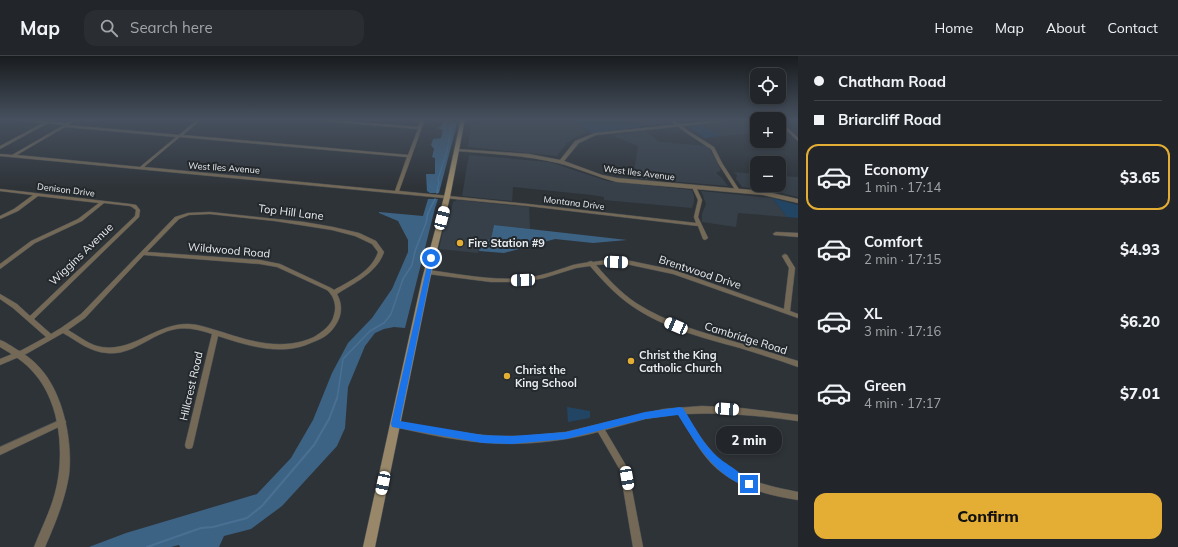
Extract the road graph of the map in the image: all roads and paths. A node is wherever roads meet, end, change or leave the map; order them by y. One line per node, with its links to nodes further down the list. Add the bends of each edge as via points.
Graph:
1 (11, 142): 9 (street)
2 (38, 142): 12 (street)
3 (172, 142): 15 (street)
4 (247, 142): 13 (street)
5 (415, 142): 13 (street)
6 (459, 142): 10 (main road)
7 (577, 142): 14 (street)
8 (704, 142): 18 (street, via 713,148)
9 (0, 148)
10 (457, 150): 14 (street, West Iles Avenue, via 538,157); 21 (main road)
11 (0, 155): 12 (street, West Iles Avenue)
12 (14, 156): 15 (street, West Iles Avenue)
13 (409, 156): 19 (street)
14 (561, 162): 16 (street, West Iles Avenue, via 609,178)
15 (140, 169): 19 (street, West Iles Avenue)
16 (694, 186): 18 (street, West Iles Avenue); 26 (street, via 700,199 696,214)
17 (0, 190): 20 (street, Denison Drive)
18 (738, 190): 22 (street, West Iles Avenue, via 772,194)
19 (397, 192): 21 (street, West Iles Avenue)
20 (37, 194): 23 (street, Denison Drive); 25 (street)
21 (447, 197): 26 (street, Montana Drive); 35 (main road)
22 (798, 201)
23 (103, 202): 24 (street, Denison Drive); 33 (street, via 80,220 33,242)
24 (130, 205): 40 (street, Wiggins Avenue, via 138,210 136,216)
25 (0, 218)
26 (698, 225): 29 (street)
27 (776, 234): 28 (street)
28 (798, 235)
29 (705, 238)
30 (143, 254): 36 (street, Wildwood Road, via 267,263 289,270); 36 (street, Top Hill Lane, via 177,218 193,213 323,226 359,235 378,244 381,252 377,261); 41 (street, via 83,316)
31 (785, 256): 34 (street)
32 (591, 263): 35 (street, Brentwood Drive, via 523,280 491,280); 38 (street, Brentwood Drive, via 626,262 655,267); 47 (street, Cambridge Road, via 616,291 653,316 708,337)
33 (0, 267)
34 (795, 268): 38 (street)
35 (428, 272): 51 (main road)
36 (334, 293): 42 (street, via 338,306 335,320 320,336 302,345 261,346)
37 (0, 296): 40 (street)
38 (787, 312): 39 (street, Brentwood Drive)
39 (798, 316)
40 (30, 319): 43 (street)
41 (64, 330): 42 (street, via 95,348 110,351 129,348 162,330 174,327 189,326); 43 (street)
42 (216, 333): 53 (street, Hillcrest Road)
43 (50, 337): 45 (street)
44 (0, 343): 45 (street)
45 (18, 354): 46 (street); 50 (street, via 45,380)
46 (0, 362)
47 (798, 364)
48 (680, 411): 49 (street, via 727,409); 52 (street); 55 (street, via 705,450 730,473 760,489)
49 (798, 418)
50 (62, 422): 54 (street); 56 (street, via 66,447 62,484 49,527)
51 (395, 424): 52 (street, via 483,439 512,440 566,436); 57 (main road)
52 (599, 427): 58 (street, via 624,470)
53 (189, 445)
54 (0, 452)
55 (798, 496)
56 (39, 547)
57 (369, 547)
58 (638, 547)

